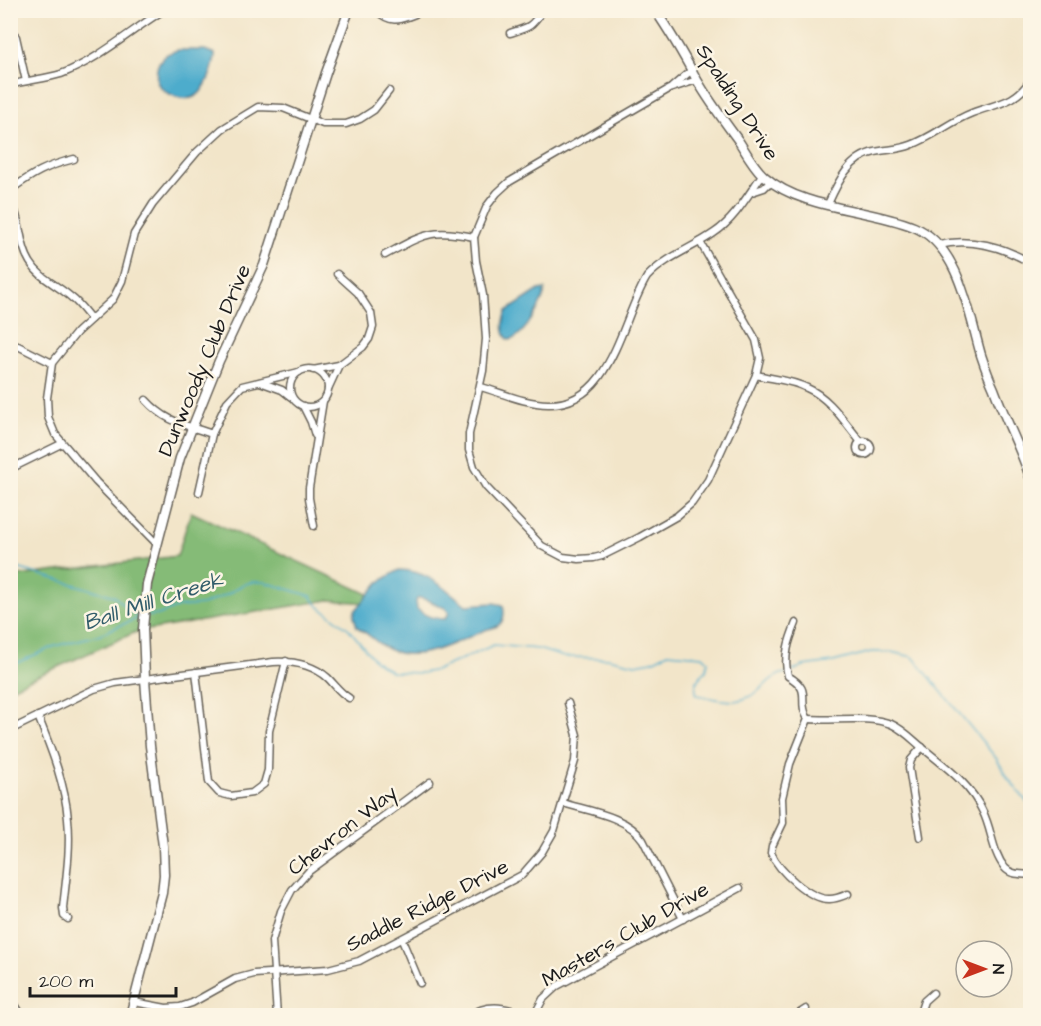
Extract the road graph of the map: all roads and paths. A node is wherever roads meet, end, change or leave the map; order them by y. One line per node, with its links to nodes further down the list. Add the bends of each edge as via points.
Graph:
1 (164, 10): 12 (street, via 75,67)
2 (349, 10): 16 (street, Dunwoody Club Drive)
3 (376, 10): 6 (street, via 386,19 398,22)
4 (543, 10): 8 (street, via 528,28)
5 (655, 10): 9 (street, Spalding Drive)
6 (415, 14)
7 (10, 26): 12 (street)
8 (510, 33)
9 (693, 69): 10 (street, Spalding Drive); 14 (street)
10 (698, 80): 14 (street); 18 (street, Spalding Drive)
11 (1030, 80): 23 (street, via 1011,100 956,119 911,145 858,159 842,176)
12 (26, 81): 13 (street)
13 (10, 85)
14 (669, 89): 24 (street, via 509,182 487,206)
15 (389, 91): 16 (street, via 374,110 360,119 336,125)
16 (311, 120): 30 (street, via 283,108 258,107 208,141 146,214 134,234 118,290 107,307); 44 (street, Dunwoody Club Drive, via 264,265)
17 (74, 159): 20 (street, via 35,172)
18 (762, 175): 19 (street, Spalding Drive); 21 (street)
19 (770, 182): 21 (street); 23 (street, Spalding Drive, via 797,197)
20 (10, 190)
21 (752, 192): 25 (street, via 722,228)
22 (10, 200): 30 (street, via 18,214 30,263 50,284 74,299)
23 (828, 204): 26 (street, Spalding Drive, via 915,227)
24 (474, 237): 27 (street, via 432,233); 38 (street, via 486,320)
25 (700, 242): 36 (street, via 756,340 760,358); 38 (street, via 647,277 604,371 584,394 546,404)
26 (939, 245): 28 (street, via 992,246); 50 (street, Spalding Drive, via 962,284 985,367)
27 (386, 255)
28 (1030, 263)
29 (337, 274): 33 (street, via 358,293 371,314 373,327 363,347)
30 (91, 319): 32 (street)
31 (10, 345): 32 (street)
32 (52, 363): 48 (street, via 48,417)
33 (339, 365): 34 (street); 39 (street)
34 (313, 370): 35 (street); 39 (street, via 323,375)
35 (299, 372): 37 (street); 40 (street, via 290,383)
36 (756, 375): 38 (street, via 708,480 692,503 640,537 587,560 563,557 542,546 477,475 468,442); 47 (street, via 815,392)
37 (260, 382): 40 (street); 45 (street, via 242,386 227,402)
38 (481, 387)
39 (328, 389): 42 (street)
40 (292, 397): 43 (street)
41 (146, 400): 44 (street, via 168,420)
42 (324, 400): 43 (street, via 314,407); 46 (street)
43 (303, 406): 46 (street)
44 (192, 427): 45 (street); 53 (street, Dunwoody Club Drive)
45 (212, 434): 51 (street)
46 (316, 438): 52 (street, via 309,498)
47 (861, 442)
48 (61, 444): 49 (street); 53 (street)
49 (10, 468)
50 (1030, 477)
51 (199, 492)
52 (314, 526)
53 (157, 544): 57 (street, Dunwoody Club Drive, via 144,607)
54 (796, 623): 61 (street, via 786,647 787,673 802,688)
55 (286, 661): 56 (street); 56 (street, via 269,731 267,777 258,789 245,795 219,793 208,782); 58 (street, via 317,671)
56 (196, 672): 57 (street)
57 (145, 679): 60 (street, via 94,689); 77 (street, Dunwoody Club Drive, via 164,875)
58 (349, 698)
59 (568, 703): 65 (street, Saddle Ridge Drive, via 577,750)
60 (38, 716): 62 (street); 70 (street, via 66,802 69,832 63,908)
61 (808, 719): 63 (street, via 884,722 901,729); 69 (street, via 790,764 782,798 783,823 771,853 790,879 813,895 828,899)
62 (10, 730)
63 (922, 747): 66 (street, via 909,768); 67 (street, via 976,799 1006,869 1014,874)
64 (430, 782): 73 (street, Chevron Way, via 300,880 275,926)
65 (562, 803): 71 (street, via 635,830); 72 (street, Saddle Ridge Drive, via 549,842 522,875)
66 (920, 837)
67 (1030, 874)
68 (740, 888): 71 (street, Masters Club Drive)
69 (848, 894)
70 (68, 919)
71 (684, 919): 83 (street, Masters Club Drive, via 557,986)
72 (402, 940): 73 (street, Saddle Ridge Drive, via 346,965); 74 (street)
73 (273, 973): 77 (street, Saddle Ridge Drive, via 235,979 180,1007); 81 (street, Chevron Way)
74 (420, 982)
75 (933, 993): 85 (street, via 924,1001)
76 (10, 997): 79 (street)
77 (134, 1002): 80 (street, Dunwoody Club Drive)
78 (806, 1009): 84 (street)
79 (22, 1016)
80 (130, 1016)
81 (277, 1016)
82 (469, 1016): 83 (street, via 484,1008 498,1007)
83 (532, 1016)
84 (795, 1016)
85 (919, 1016)

